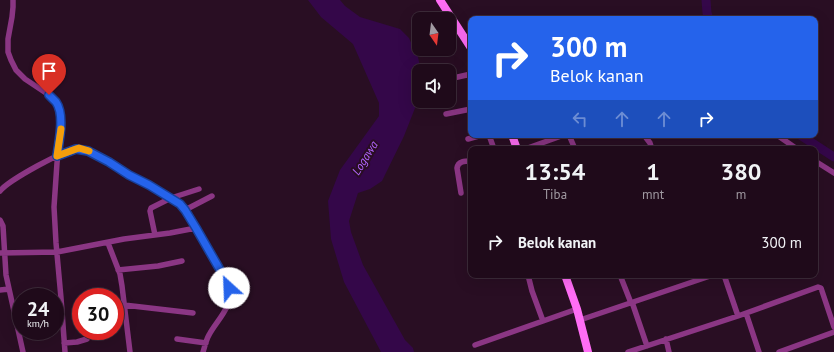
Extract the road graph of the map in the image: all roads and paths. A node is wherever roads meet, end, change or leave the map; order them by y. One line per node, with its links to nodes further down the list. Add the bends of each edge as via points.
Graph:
1 (13, 0): 14 (street, via 8,39 10,60 25,79 49,95 59,108 61,122)
2 (440, 0): 3 (main road)
3 (468, 43)
4 (468, 75): 5 (street)
5 (456, 78)
6 (468, 110): 7 (street)
7 (446, 114)
8 (472, 138): 11 (street)
9 (556, 138): 12 (street)
10 (782, 138): 13 (street)
11 (468, 139)
12 (533, 146)
13 (793, 146)
14 (57, 159): 19 (street, via 17,177); 22 (street, via 76,149 88,151 149,185); 28 (street, via 54,207)
15 (468, 161): 20 (street, via 457,166)
16 (818, 163): 17 (street)
17 (834, 173)
18 (199, 189): 22 (street)
19 (0, 191)
20 (461, 193)
21 (212, 196): 23 (street)
22 (168, 200): 23 (street, via 180,204); 26 (street, via 150,209)
23 (185, 210): 25 (street)
24 (0, 220): 29 (street, via 3,226)
25 (194, 229): 26 (street); 54 (street, via 228,283 230,297)
26 (155, 235): 27 (street)
27 (108, 243): 28 (street); 31 (street)
28 (57, 252): 29 (street); 55 (street)
29 (2, 253): 38 (street)
30 (182, 261): 31 (street)
31 (118, 270): 37 (street)
32 (529, 278): 48 (street)
33 (568, 278): 42 (main road)
34 (621, 278): 40 (street)
35 (704, 278): 40 (street)
36 (725, 278): 46 (street)
37 (122, 288)
38 (9, 289): 39 (street); 58 (street)
39 (0, 290)
40 (631, 302): 47 (street); 57 (street)
41 (124, 305): 43 (street); 45 (street)
42 (577, 309): 47 (main road); 48 (street)
43 (192, 313)
44 (746, 313): 46 (street); 49 (street, via 820,287); 65 (street)
45 (125, 314): 60 (street)
46 (738, 316): 52 (street)
47 (580, 320): 62 (main road)
48 (543, 321): 56 (street)
49 (834, 327)
50 (834, 332): 66 (street)
51 (177, 338): 54 (street)
52 (666, 339): 57 (street); 64 (street)
53 (82, 340): 55 (street)
54 (203, 342): 61 (street)
55 (64, 343): 59 (street)
56 (475, 345)
57 (647, 346): 63 (street)
58 (23, 352)
59 (65, 352)
60 (130, 352)
61 (203, 352)
62 (588, 352)
63 (628, 352)
64 (670, 352)
65 (759, 352)
66 (779, 352)

